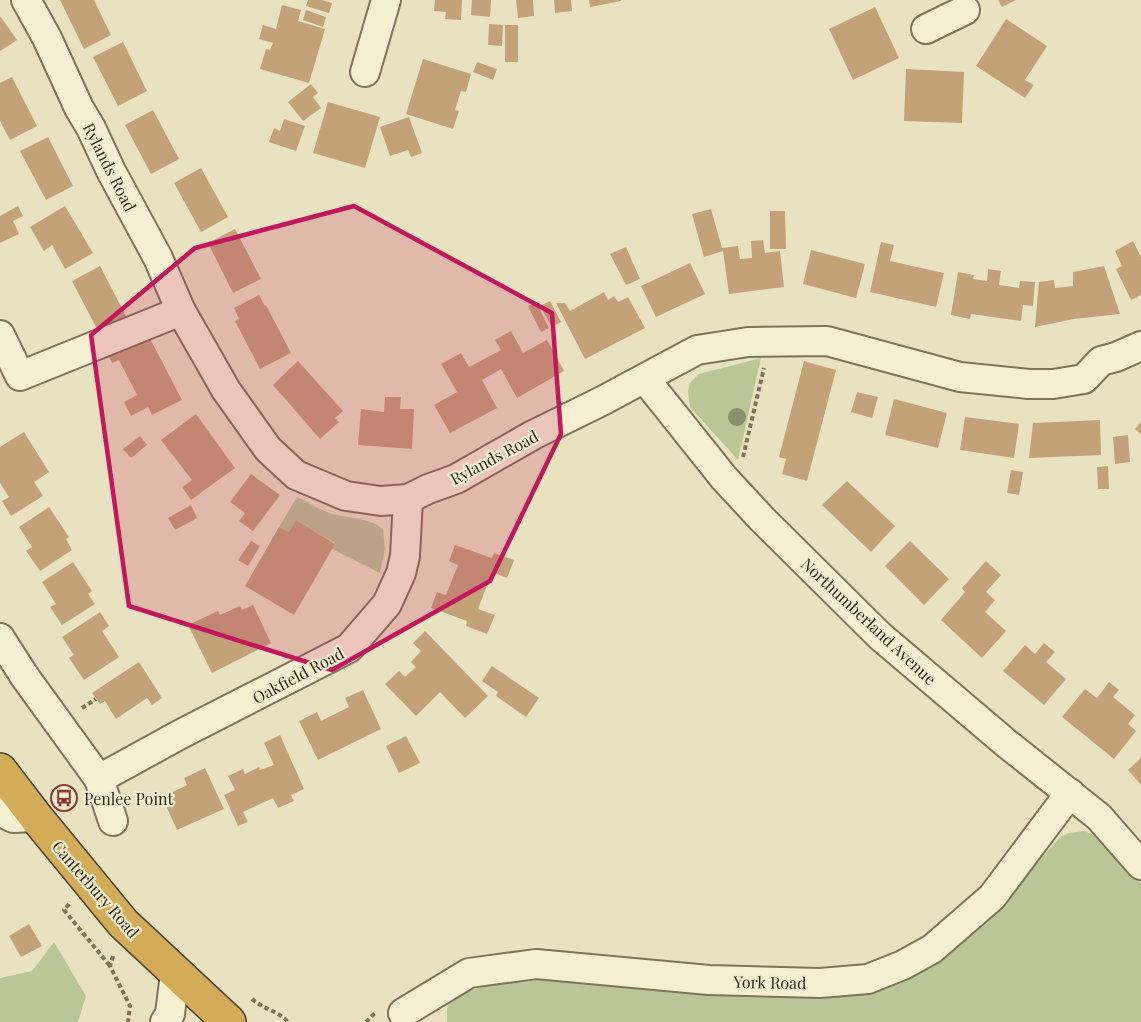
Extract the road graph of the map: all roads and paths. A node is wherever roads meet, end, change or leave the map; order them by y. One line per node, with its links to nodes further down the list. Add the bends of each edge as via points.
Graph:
1 (26, 0): 4 (street, Rylands Road, via 158,258)
2 (386, 0): 3 (street)
3 (365, 72)
4 (181, 311): 5 (street, via 20,376); 10 (street, Rylands Road, via 226,390 268,449 296,475 346,496 381,501)
5 (0, 335)
6 (770, 341): 7 (street, Rylands Road, via 827,341 960,377 1029,384 1084,379 1101,361); 8 (street, Rylands Road, via 697,350); 9 (path, via 741,464)
7 (1141, 346)
8 (645, 379): 9 (street, Northumberland Avenue); 10 (street, Rylands Road, via 533,435 456,480)
9 (724, 478): 14 (street, Northumberland Avenue, via 880,636)
10 (408, 499): 13 (street, Oakfield Road, via 401,573 387,604 349,648)
11 (0, 638): 13 (street)
12 (0, 770): 16 (highway, Canterbury Road)
13 (99, 779): 17 (street)
14 (1070, 793): 18 (street, Northumberland Avenue, via 1099,817); 22 (street, York Road, via 992,897 932,949 868,979 820,983 709,980 536,964 469,973)
15 (0, 811): 16 (street, via 13,818)
16 (36, 818): 19 (highway, Canterbury Road)
17 (113, 820)
18 (1141, 865)
19 (123, 923): 20 (highway, Canterbury Road); 23 (path, via 110,966 130,1006)
20 (175, 974): 24 (street, via 170,1014); 25 (highway, Canterbury Road)
21 (252, 998): 26 (path)
22 (403, 1013)
23 (128, 1022)
24 (165, 1022)
25 (229, 1022)
26 (288, 1022)

